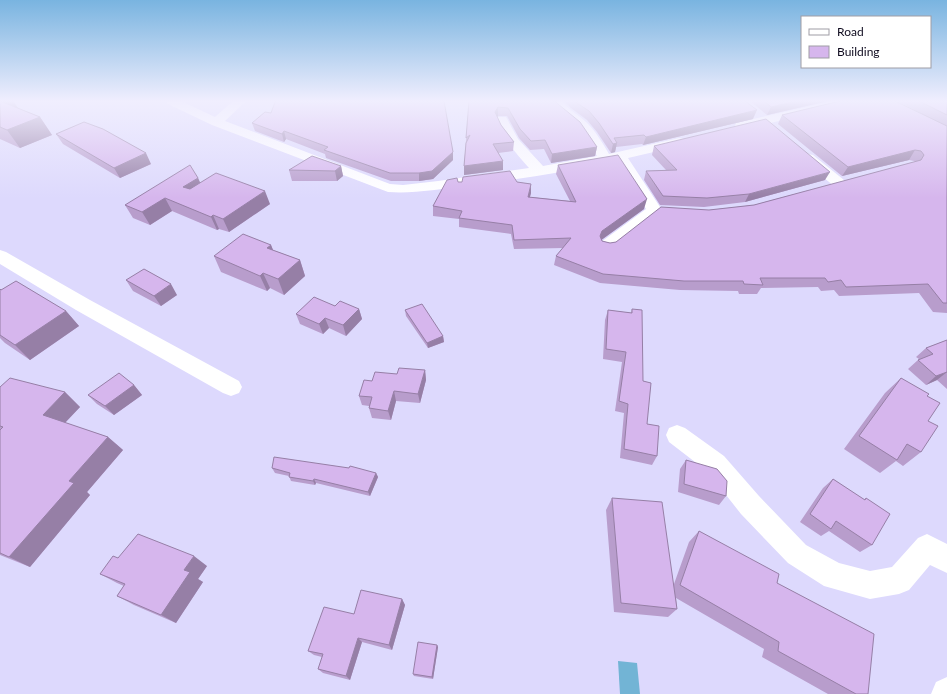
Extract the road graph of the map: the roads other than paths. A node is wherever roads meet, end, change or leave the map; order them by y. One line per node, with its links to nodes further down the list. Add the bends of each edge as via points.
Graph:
1 (246, 133): 7 (street, via 388,188 411,188)
2 (507, 133): 7 (street)
3 (589, 133): 6 (street)
4 (695, 138): 6 (street)
5 (798, 150): 8 (street)
6 (614, 158): 7 (street); 9 (street, via 661,211)
7 (540, 171)
8 (839, 184)
9 (607, 246)
10 (0, 256): 11 (street)
11 (231, 387)
12 (677, 435): 13 (street, via 716,464 750,505 797,554 834,576 870,585 899,580 927,546)
13 (947, 560)

